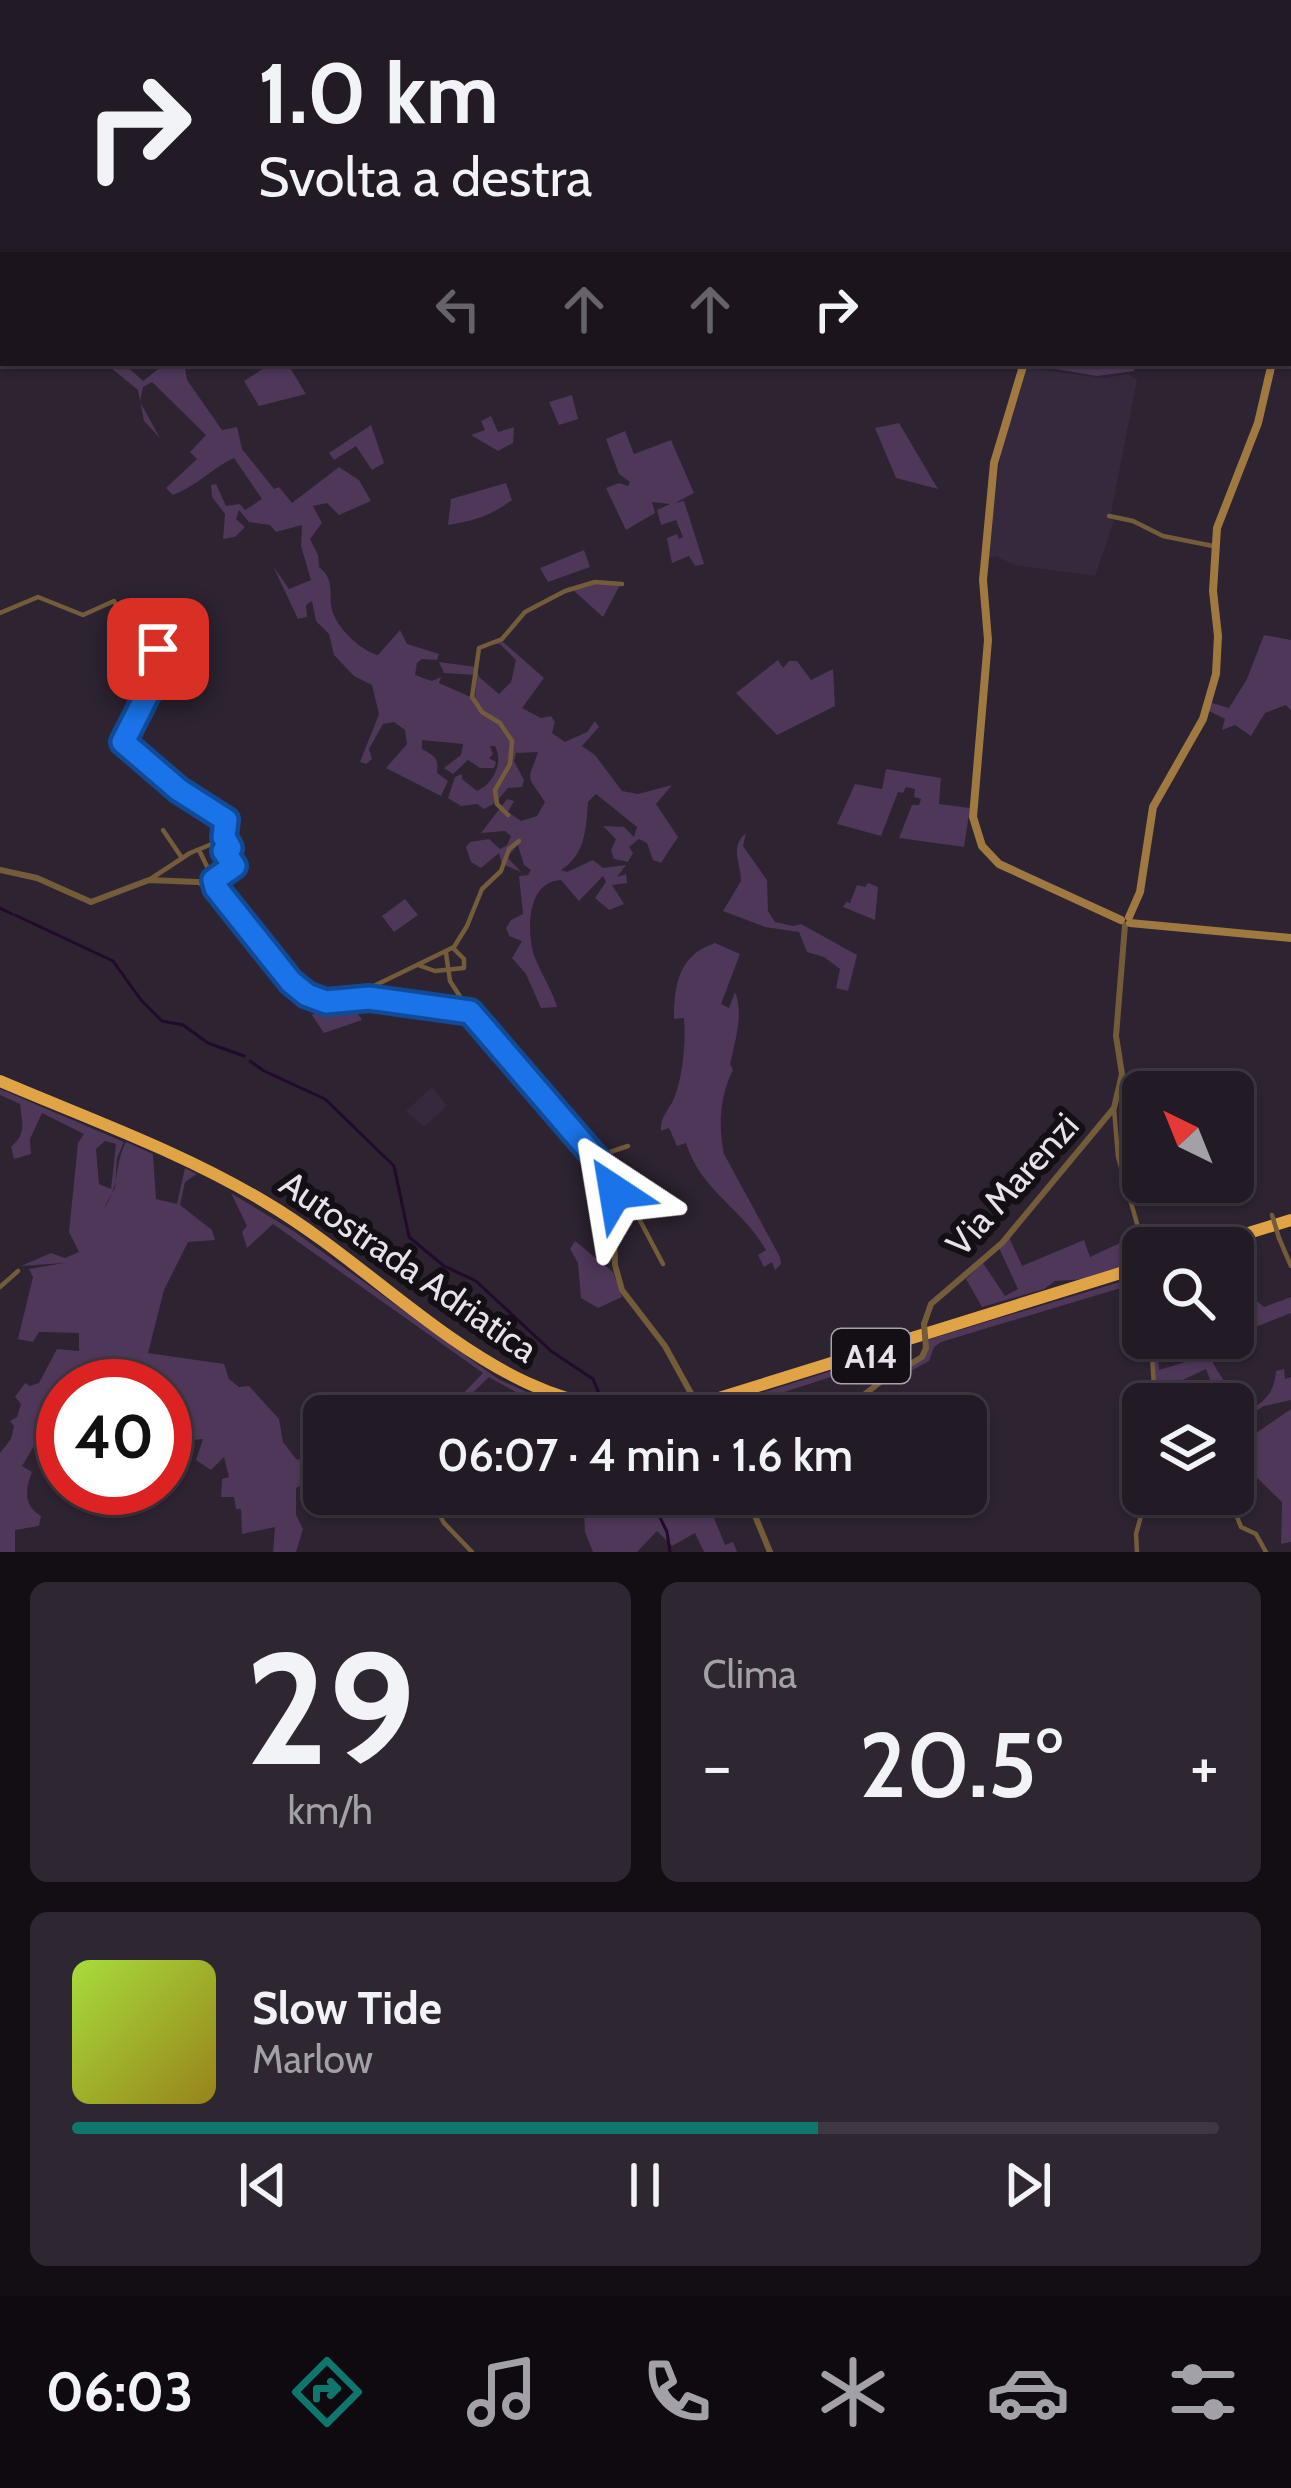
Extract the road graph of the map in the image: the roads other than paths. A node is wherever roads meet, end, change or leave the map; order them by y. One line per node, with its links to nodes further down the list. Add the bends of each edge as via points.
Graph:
1 (1023, 366): 16 (main road, via 994,463 985,554 977,837 999,864)
2 (1271, 366): 4 (main road)
3 (1109, 516): 4 (street)
4 (1214, 547): 16 (main road, via 1216,674 1203,718 1153,807 1140,892)
5 (622, 584): 7 (street, via 595,582 542,602 476,652 472,697 512,741 495,790)
6 (0, 613): 9 (street, via 31,598 83,615 113,601 125,621 151,634 154,675 123,742 226,820)
7 (508, 815)
8 (163, 830): 12 (street)
9 (224, 837): 11 (street); 15 (street, via 234,866)
10 (519, 841): 18 (street, via 482,889)
11 (199, 850): 12 (street); 15 (street)
12 (182, 858): 14 (street)
13 (0, 870): 14 (street, via 86,902)
14 (148, 880): 15 (street)
15 (215, 884): 22 (street, via 297,988)
16 (1126, 921): 17 (main road); 25 (street, Via Marenzi)
17 (1291, 938)
18 (453, 948): 19 (street); 21 (street, via 465,967)
19 (446, 953): 20 (street); 21 (street)
20 (418, 965): 21 (street); 22 (street)
21 (446, 969): 23 (street)
22 (342, 1002): 23 (street, via 369,998)
23 (470, 1012): 27 (street)
24 (0, 1083): 38 (highway, Autostrada Adriatica / A14, via 196,1167 301,1224 492,1368)
25 (1114, 1108): 31 (street); 41 (street, Via Marenzi, bridge, via 1003,1243 932,1304 922,1358)
26 (628, 1146): 27 (street)
27 (595, 1157): 28 (street)
28 (615, 1192): 33 (street); 39 (street, bridge, via 622,1290)
29 (1272, 1215): 34 (street, bridge)
30 (1291, 1222): 32 (highway)
31 (1138, 1227)
32 (1254, 1233)
33 (663, 1264)
34 (1291, 1266)
35 (18, 1271): 37 (street)
36 (1122, 1275): 40 (highway, Autostrada Adriatica / A14)
37 (0, 1287)
38 (545, 1395)
39 (692, 1395)
40 (729, 1395)
41 (864, 1395)
42 (440, 1515): 46 (street)
43 (755, 1515): 47 (street)
44 (1141, 1515): 48 (street)
45 (1236, 1515): 49 (street)
46 (472, 1552)
47 (770, 1552)
48 (1137, 1552)
49 (1266, 1552)

